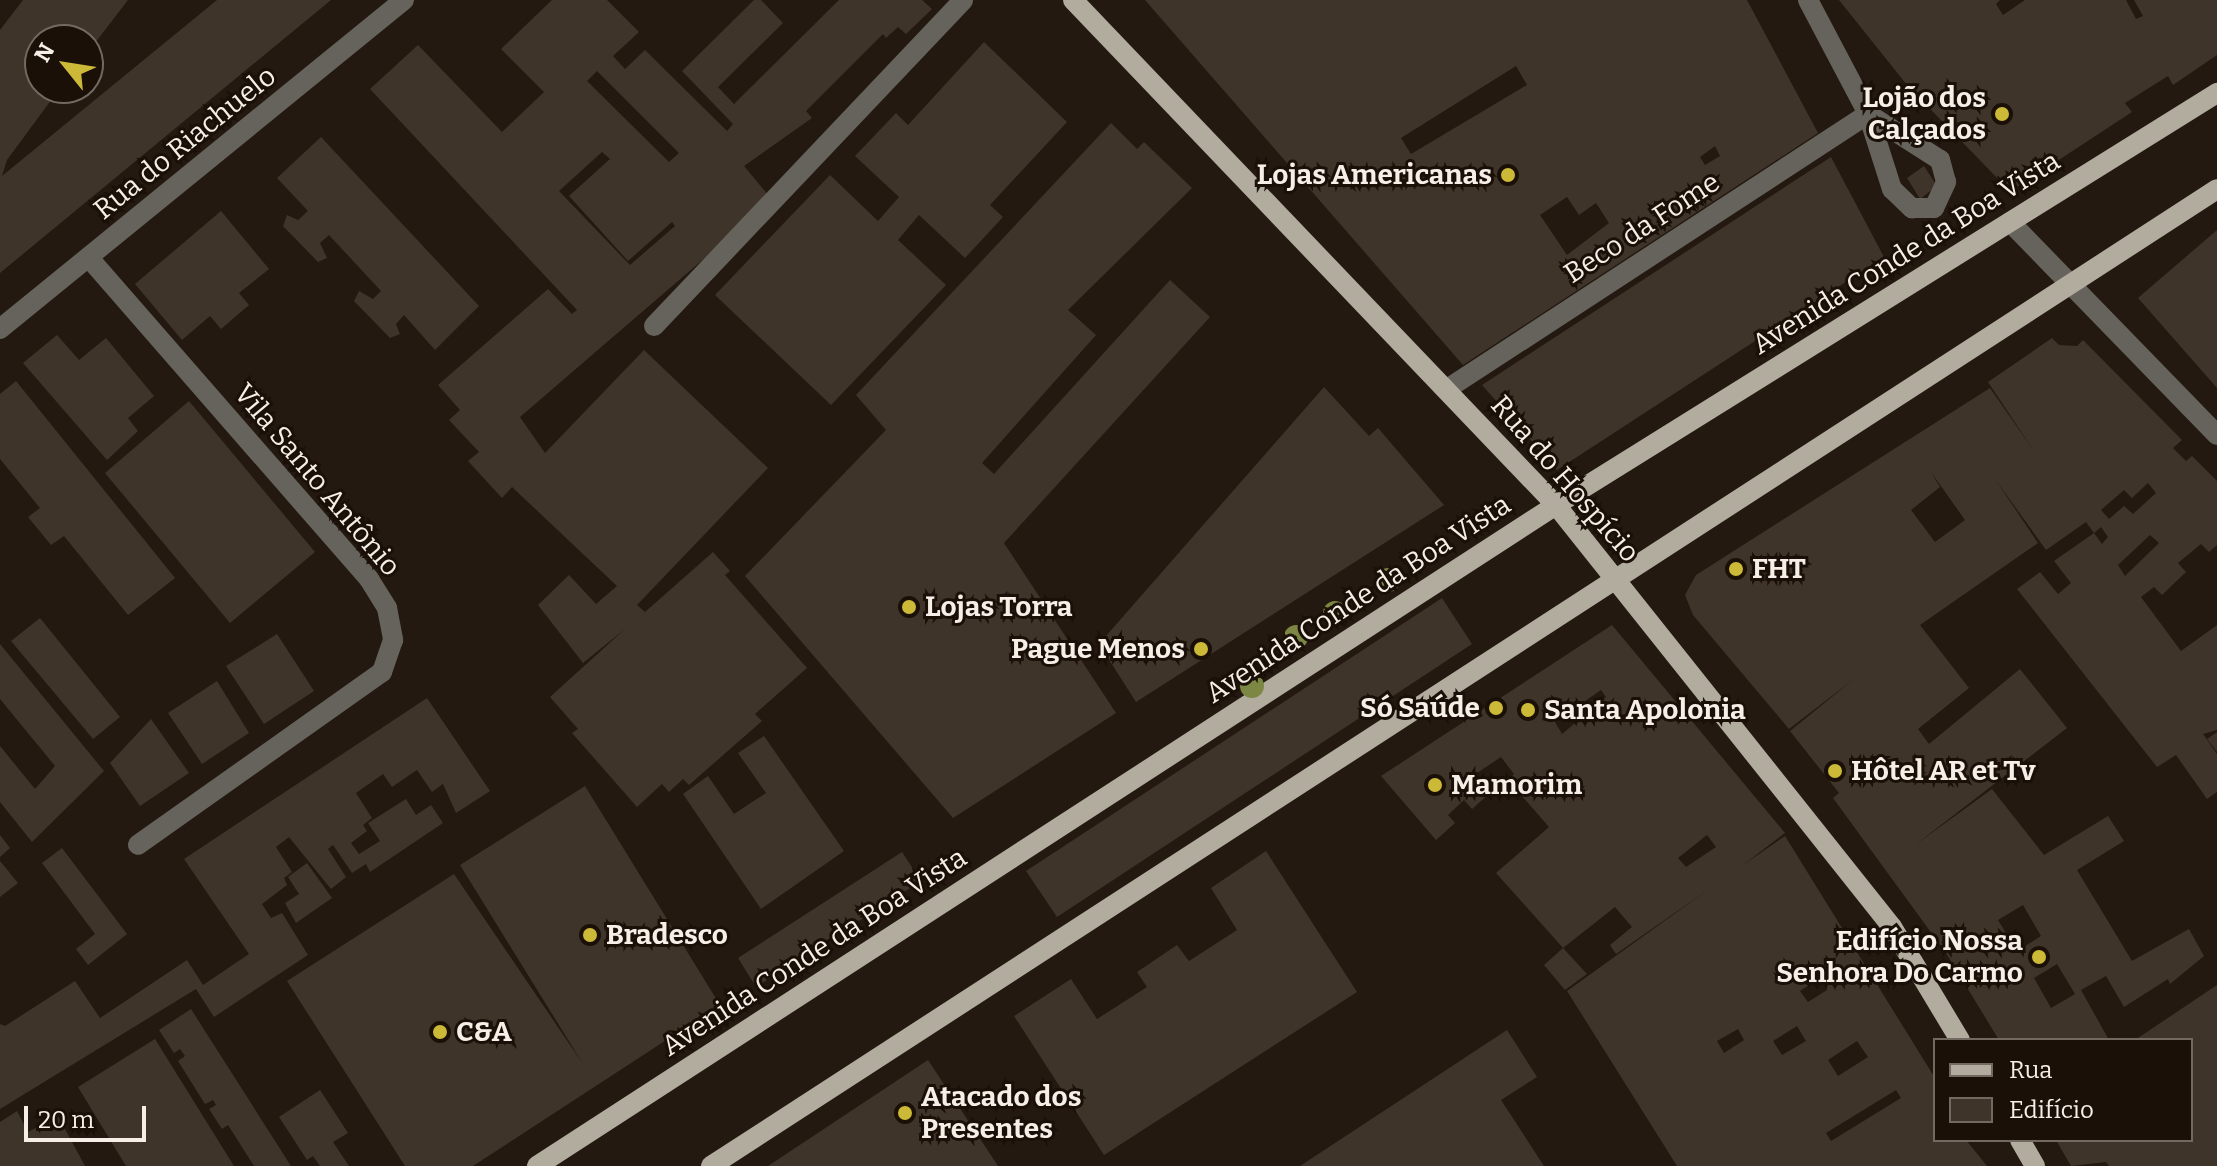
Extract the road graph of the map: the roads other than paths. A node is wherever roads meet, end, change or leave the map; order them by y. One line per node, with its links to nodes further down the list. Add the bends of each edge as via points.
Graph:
1 (404, 0): 9 (street, Rua do Riachuelo)
2 (963, 0): 11 (street)
3 (1073, 0): 13 (main road, Rua do Hospício)
4 (1808, 0): 6 (street)
5 (2217, 93): 8 (main road, Avenida Conde da Boa Vista)
6 (1868, 114): 6 (street, via 1892,189 1912,208 1934,208 1946,182 1940,160); 13 (street, Beco da Fome)
7 (2217, 189): 10 (main road)
8 (2010, 222): 10 (street); 15 (main road, Avenida Conde da Boa Vista)
9 (89, 258): 12 (street, Rua do Riachuelo); 17 (street, Vila Santo Antônio, via 369,579 387,608 393,640 382,672)
10 (2072, 283): 14 (street); 16 (main road)
11 (654, 326)
12 (0, 329)
13 (1447, 389): 15 (main road, Rua do Hospício)
14 (2217, 435)
15 (1556, 505): 16 (main road, Rua do Hospício); 20 (main road, Avenida Conde da Boa Vista)
16 (1615, 578): 18 (main road, Rua do Hospício, via 1892,927); 21 (main road)
17 (138, 845)
18 (1959, 1038)
19 (2021, 1142): 22 (main road)
20 (537, 1166)
21 (711, 1166)
22 (2035, 1166)

